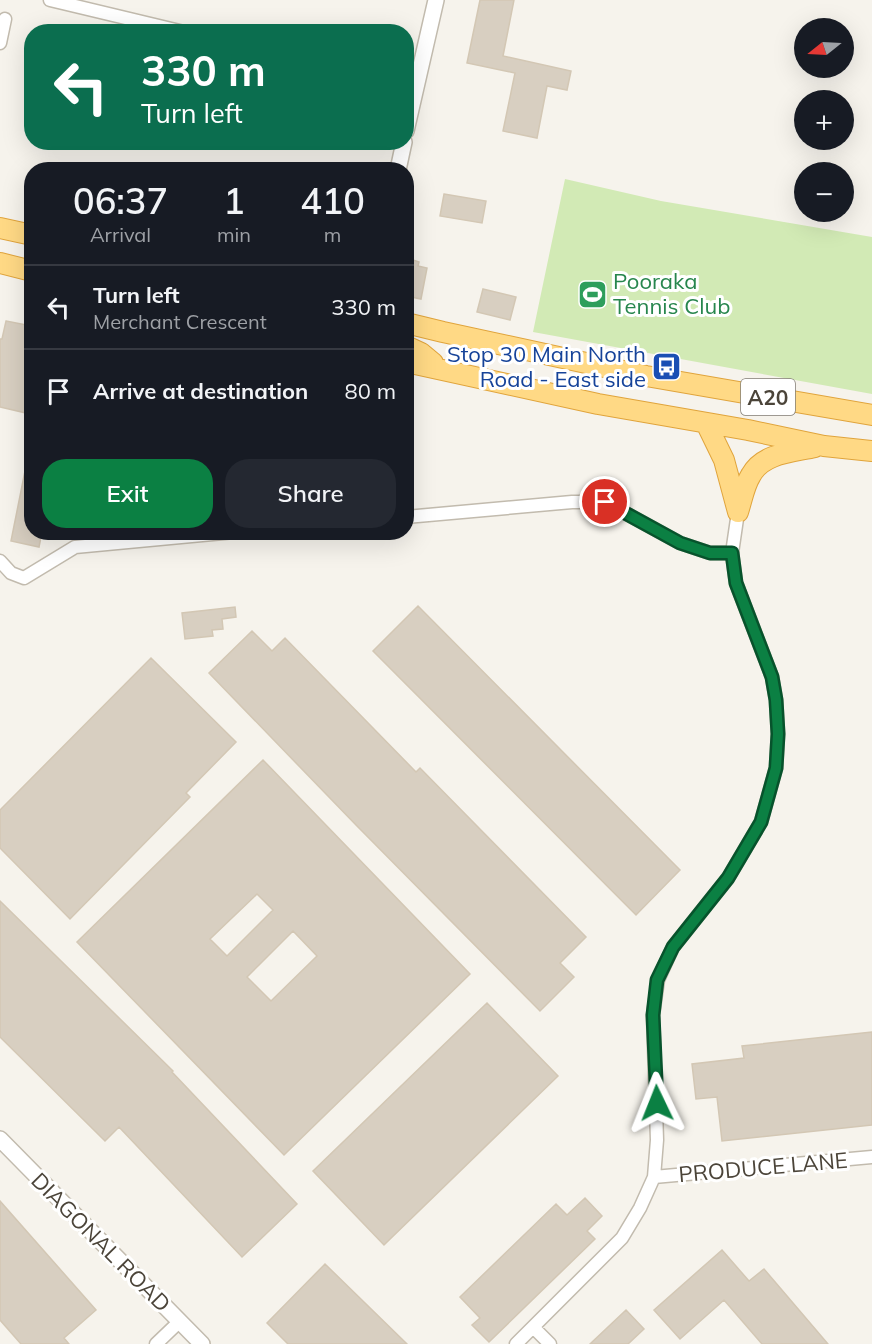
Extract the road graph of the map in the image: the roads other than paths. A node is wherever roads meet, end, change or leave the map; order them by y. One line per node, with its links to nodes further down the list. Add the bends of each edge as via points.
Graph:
1 (50, 0): 4 (street)
2 (436, 0): 6 (street)
3 (5, 20): 5 (street)
4 (150, 24)
5 (0, 43)
6 (414, 78)
7 (3, 267): 8 (highway)
8 (24, 270)
9 (414, 325): 13 (highway, A20, via 646,376)
10 (414, 350): 12 (highway)
11 (414, 364): 12 (highway, A20)
12 (440, 369): 14 (highway, A20)
13 (872, 415)
14 (706, 423): 15 (highway, A20); 17 (highway, via 724,460)
15 (824, 446): 16 (highway, A20); 17 (highway, via 779,454 761,463 752,473)
16 (872, 451)
17 (738, 512): 20 (street)
18 (414, 516): 20 (street, via 605,502 680,543 710,553)
19 (149, 540): 21 (street, via 75,547 24,578 11,573)
20 (732, 553): 24 (street, via 736,583 772,677 778,734 776,768 761,822 728,878 673,947 657,980 653,1015 657,1140)
21 (0, 561)
22 (0, 1139): 25 (street, DIAGONAL ROAD)
23 (872, 1157): 24 (street, PRODUCE LANE)
24 (654, 1177): 26 (street, via 622,1238)
25 (180, 1321): 27 (street); 28 (street, DIAGONAL ROAD)
26 (533, 1327): 29 (street); 30 (street)
27 (156, 1344)
28 (202, 1344)
29 (516, 1344)
30 (550, 1344)

